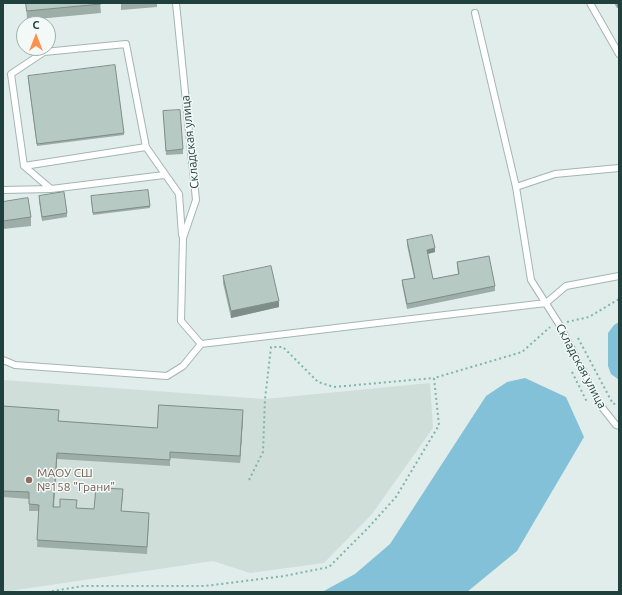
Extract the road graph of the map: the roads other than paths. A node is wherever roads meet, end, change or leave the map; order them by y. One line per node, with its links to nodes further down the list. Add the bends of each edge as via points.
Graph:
1 (176, 3): 12 (lane, Складская улица, via 196,200)
2 (590, 3): 4 (lane)
3 (475, 13): 9 (lane, Складская улица)
4 (619, 54)
5 (146, 147): 6 (lane); 6 (lane, via 126,44 44,52 11,74); 8 (lane)
6 (24, 166): 10 (lane)
7 (619, 168): 9 (lane, via 555,174)
8 (164, 175): 10 (lane); 12 (lane, via 179,194)
9 (516, 187): 14 (lane, Складская улица, via 531,280)
10 (51, 189): 11 (lane)
11 (3, 190)
12 (183, 238): 15 (lane, Складская улица, via 181,321)
13 (619, 276): 14 (lane, via 566,286)
14 (546, 303): 15 (lane); 17 (lane, Складская улица, via 601,406)
15 (201, 344): 16 (lane, via 182,366 167,376 15,365)
16 (3, 360)
17 (619, 426)

